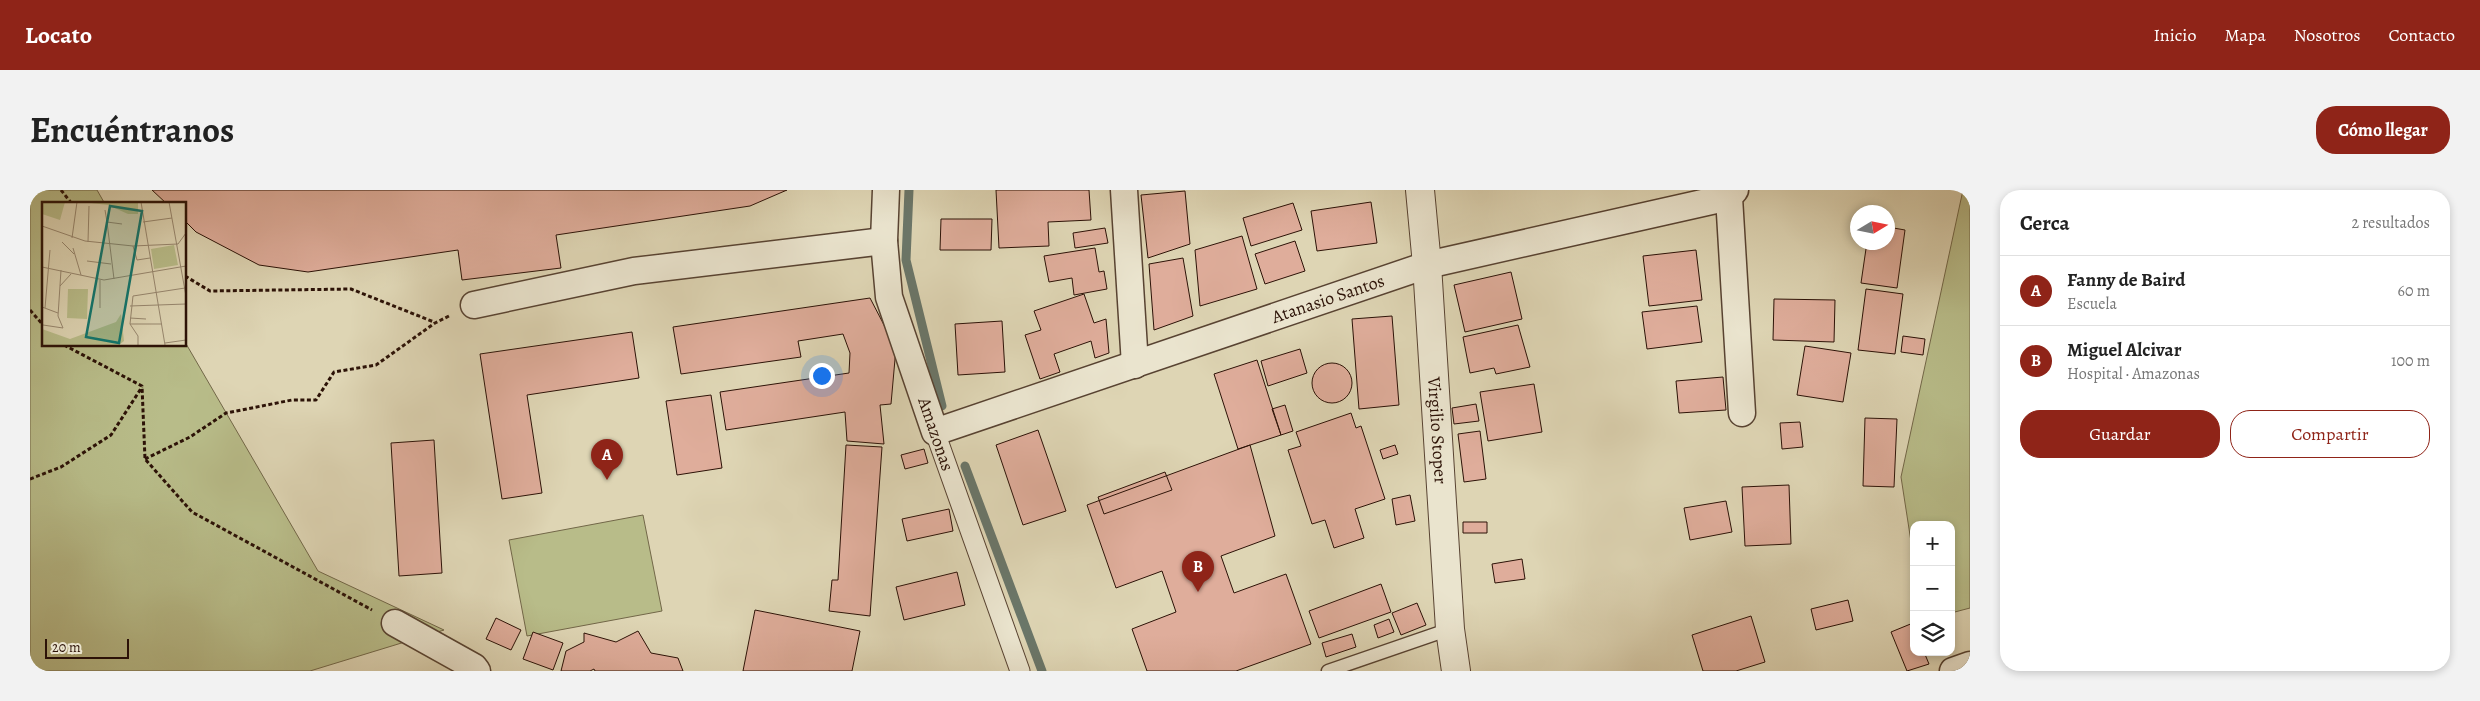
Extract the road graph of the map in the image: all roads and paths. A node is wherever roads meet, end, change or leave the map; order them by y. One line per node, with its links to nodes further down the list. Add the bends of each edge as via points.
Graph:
1 (61, 190): 6 (path)
2 (886, 190): 7 (street, Amazonas)
3 (1124, 190): 15 (street)
4 (1420, 190): 8 (street, Virgilio Stoper)
5 (1732, 193): 8 (street, Atanasio Santos); 17 (street)
6 (70, 202)
7 (884, 241): 10 (street, via 634,271); 18 (street, Amazonas, via 889,297)
8 (1427, 266): 15 (street, Atanasio Santos); 22 (street, Virgilio Stoper)
9 (186, 277): 12 (path, via 210,291 351,289)
10 (474, 305): 12 (path)
11 (30, 310): 13 (path)
12 (435, 322): 19 (path, via 376,365 334,372 316,400 292,400 226,413 190,437)
13 (42, 324)
14 (66, 346): 16 (path)
15 (1135, 365): 18 (street, Atanasio Santos)
16 (142, 386): 19 (path); 20 (path, via 111,435 62,467)
17 (1742, 413)
18 (935, 432): 25 (street, Amazonas)
19 (144, 459): 21 (path, via 192,512)
20 (30, 479)
21 (395, 622): 24 (street)
22 (1450, 630): 26 (lane); 27 (street, Virgilio Stoper)
23 (1970, 665): 28 (street)
24 (477, 671)
25 (1020, 671)
26 (1328, 671)
27 (1456, 671)
28 (1953, 671)

